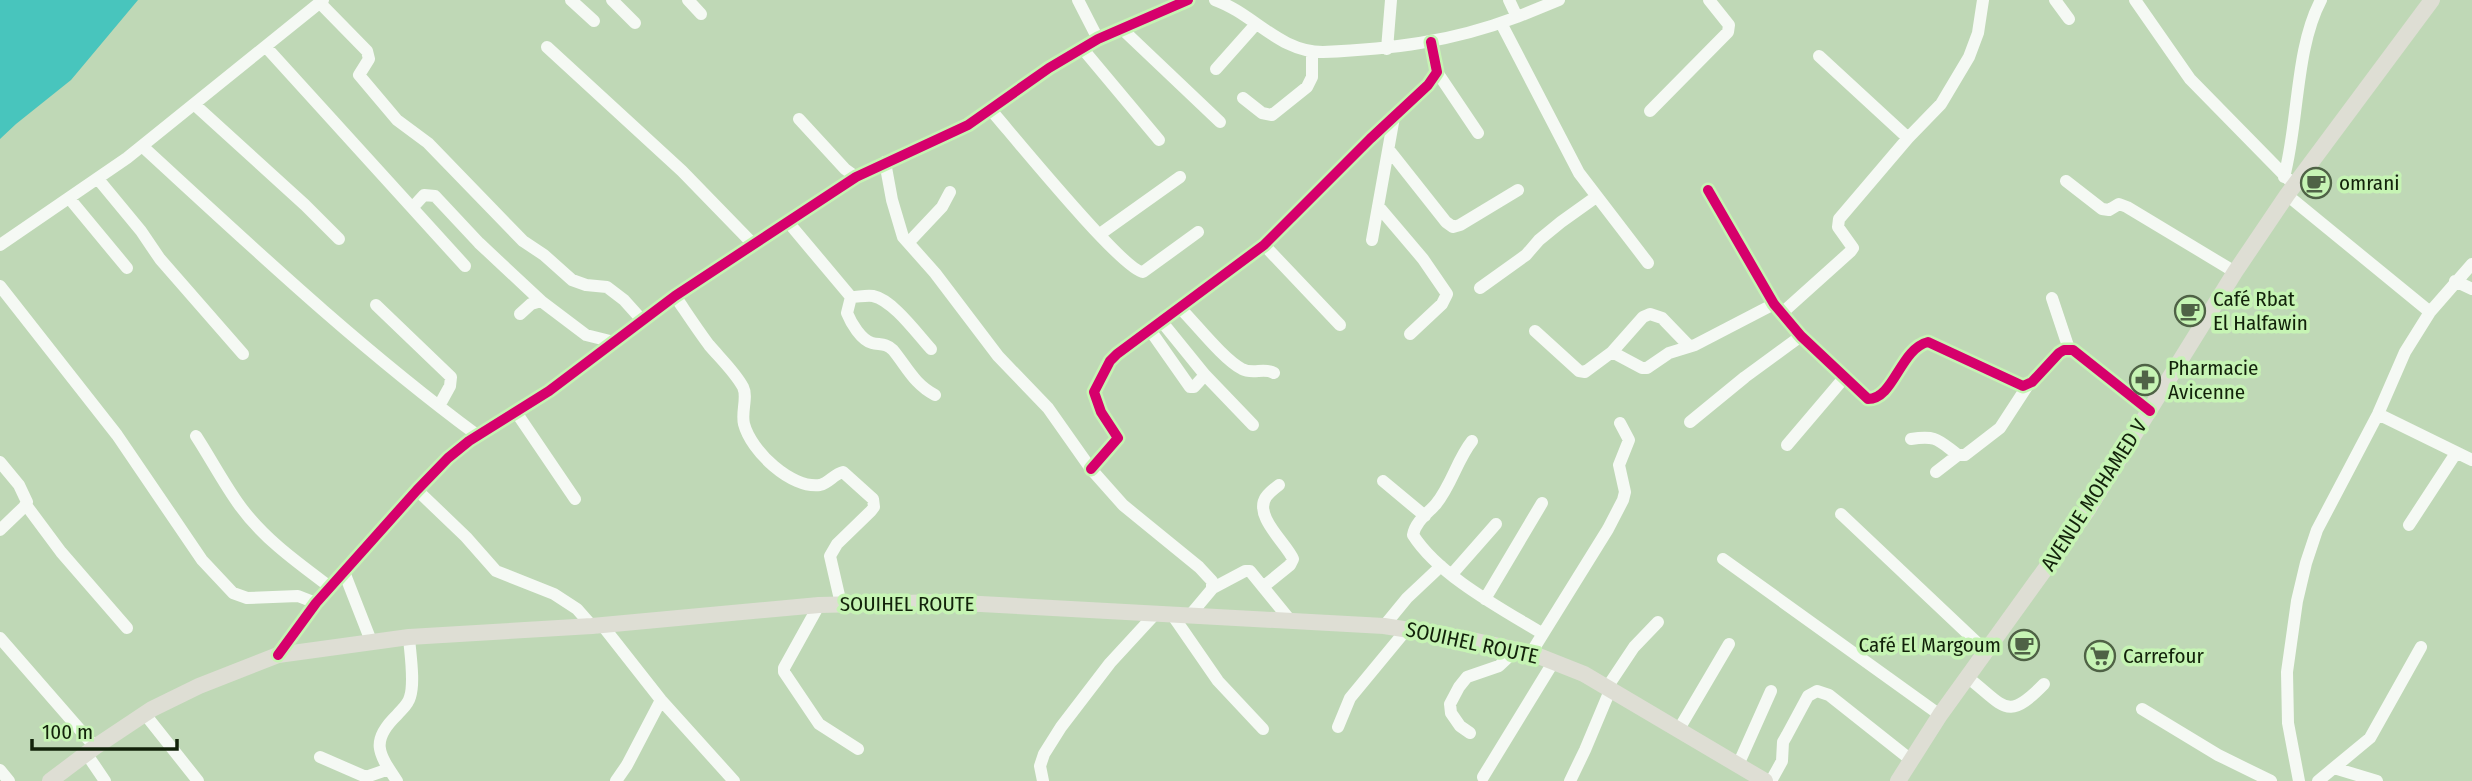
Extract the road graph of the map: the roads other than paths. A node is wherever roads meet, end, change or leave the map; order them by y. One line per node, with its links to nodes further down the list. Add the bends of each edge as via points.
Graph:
1 (571, 0): 20 (street)
2 (612, 0): 21 (street)
3 (688, 0): 17 (street)
4 (1078, 0): 25 (street)
5 (1188, 0): 24 (street)
6 (1215, 0): 23 (street)
7 (1391, 0): 30 (street)
8 (1509, 0): 18 (street)
9 (1559, 0): 18 (street)
10 (1709, 0): 38 (street, via 1730,29)
11 (1983, 0): 43 (street, via 1969,57 1941,104)
12 (2055, 0): 19 (street)
13 (2135, 0): 52 (street, via 2190,79)
14 (2321, 0): 52 (street, via 2308,30)
15 (2432, 0): 52 (main road, AVENUE MOHAMED V)
16 (322, 1): 27 (street); 87 (street, via 367,51 369,59 359,75 397,120 428,143 523,241 572,280 607,287)
17 (701, 14)
18 (1517, 17): 22 (street)
19 (2069, 19)
20 (594, 21)
21 (635, 23)
22 (1500, 23): 26 (street); 56 (street, via 1570,157)
23 (1255, 24): 31 (street, via 1289,46); 33 (street)
24 (1121, 28): 25 (street); 41 (street)
25 (1098, 39): 29 (street)
26 (1431, 42): 30 (street); 34 (street)
27 (265, 47): 36 (street); 59 (street)
28 (547, 47): 66 (street, via 682,171)
29 (1082, 48): 37 (street); 44 (street)
30 (1387, 49): 31 (street)
31 (1312, 52): 35 (street, via 1312,77 1307,87 1272,115)
32 (1819, 56): 43 (street)
33 (1216, 69)
34 (1437, 72): 40 (street); 42 (street)
35 (1243, 98)
36 (195, 104): 45 (street); 63 (street)
37 (990, 109): 47 (street, via 968,125); 62 (street)
38 (1650, 111)
39 (799, 119): 48 (street)
40 (1390, 120): 46 (street); 68 (street)
41 (1220, 122)
42 (1479, 133)
43 (1908, 138): 83 (street, via 1839,219 1838,227 1851,243 1851,251)
44 (1159, 140)
45 (142, 146): 50 (street); 105 (street, via 295,286)
46 (1389, 150): 53 (street, via 1453,227); 58 (street)
47 (885, 162): 48 (street); 65 (street, via 899,229)
48 (856, 177): 60 (street)
49 (1180, 177): 62 (street)
50 (98, 178): 57 (street); 99 (street, via 160,259)
51 (2066, 181): 73 (street, via 2102,209 2119,204 2127,207)
52 (2288, 186): 73 (main road, AVENUE MOHAMED V); 85 (street)
53 (1517, 190)
54 (1708, 190): 83 (street)
55 (950, 192): 65 (street)
56 (1597, 197): 69 (street); 76 (street)
57 (69, 198): 67 (street); 72 (street)
58 (1378, 206): 64 (street); 92 (street, via 1447,293 1443,304)
59 (412, 207): 71 (street); 81 (street, via 424,195 435,196)
60 (788, 222): 66 (street); 79 (street)
61 (1198, 232): 62 (street, via 1140,272)
62 (1100, 234)
63 (339, 239)
64 (1372, 240)
65 (909, 242): 121 (street, via 998,356 1048,408)
66 (753, 244): 78 (street)
67 (0, 245)
68 (1264, 245): 84 (street); 89 (street)
69 (1648, 263)
70 (2472, 264): 74 (street)
71 (465, 266)
72 (127, 268)
73 (2235, 272): 106 (main road, AVENUE MOHAMED V)
74 (2455, 281): 77 (street); 85 (street)
75 (0, 286): 142 (street, via 117,435 202,560 229,589 247,598 298,596)
76 (1480, 288)
77 (2472, 289)
78 (675, 296): 87 (street); 143 (street, via 742,386 745,426 757,449 797,482 822,484 844,472 873,499 871,511 830,556)
79 (851, 297): 96 (street, via 881,299); 104 (street, via 847,313 860,334 890,348 915,382)
80 (2052, 298): 97 (street)
81 (541, 301): 86 (street); 94 (street, via 586,335)
82 (376, 305): 105 (street, via 451,377)
83 (1778, 308): 93 (street); 95 (street)
84 (1181, 309): 88 (street); 100 (street, via 1235,365 1251,373)
85 (2430, 312): 108 (street, via 2405,352)
86 (520, 314)
87 (642, 320): 94 (street)
88 (1162, 322): 90 (street); 101 (street)
89 (1340, 325)
90 (1150, 330): 101 (street, via 1190,387); 121 (street, via 1110,361 1095,387 1101,412 1118,438)
91 (1535, 331): 98 (street, via 1583,372)
92 (1410, 334)
93 (1801, 336): 102 (street); 109 (street)
94 (614, 342): 107 (street)
95 (1689, 346): 98 (street, via 1669,352 1647,368); 98 (street, via 1662,318 1650,314)
96 (931, 349)
97 (2070, 349): 103 (street, via 2059,353); 106 (street)
98 (1612, 352)
99 (243, 354)
100 (1274, 373)
101 (1205, 375): 111 (street)
102 (1844, 378): 103 (street, via 1874,399 1910,352 1928,342); 116 (street)
103 (2028, 386): 118 (street, via 1996,433 1965,455)
104 (935, 395)
105 (439, 406): 112 (street)
106 (2150, 411): 159 (main road, AVENUE MOHAMED V, via 2087,511)
107 (516, 412): 112 (street); 126 (street)
108 (2378, 414): 117 (street); 196 (street, via 2317,530 2297,601 2287,707)
109 (1690, 422)
110 (1620, 423): 153 (street, via 1629,440 1619,465 1625,492 1608,529)
111 (1253, 425)
112 (477, 435): 125 (street)
113 (196, 436): 138 (street, via 254,522)
114 (1911, 439): 118 (street, via 1928,436)
115 (1472, 441): 130 (street, via 1445,492)
116 (1787, 446)
117 (2456, 453): 119 (street); 132 (street)
118 (1958, 455): 122 (street)
119 (2472, 460)
120 (0, 462): 128 (street, via 19,485)
121 (1091, 469): 140 (street, via 1135,517 1199,566)
122 (1936, 472)
123 (1383, 481): 130 (street)
124 (1279, 485): 139 (street, via 1263,505 1270,526 1293,559)
125 (417, 490): 136 (street); 149 (street, via 496,571 554,594)
126 (575, 499)
127 (1542, 503): 141 (street)
128 (26, 505): 133 (street); 151 (street)
129 (1841, 514): 159 (street)
130 (1425, 516): 135 (street, via 1413,535)
131 (1496, 524): 137 (street)
132 (2409, 525)
133 (0, 530)
134 (1723, 559): 170 (street)
135 (1441, 566): 137 (street); 150 (street)
136 (344, 572): 138 (street); 156 (street)
137 (1452, 574): 141 (street)
138 (330, 587): 142 (street)
139 (1264, 587): 140 (street, via 1247,570); 147 (street)
140 (1213, 588): 146 (street)
141 (1485, 599): 153 (street)
142 (316, 603): 161 (street)
143 (841, 604): 144 (main road, SOUIHEL ROUTE); 145 (main road, SOUIHEL ROUTE, via 943,601)
144 (819, 605): 149 (main road, SOUIHEL ROUTE); 175 (street, via 784,672 819,724)
145 (1164, 612): 146 (main road, SOUIHEL ROUTE); 172 (street); 191 (street, via 1103,670 1061,727 1044,754 1040,766)
146 (1191, 614): 147 (main road, SOUIHEL ROUTE)
147 (1290, 620): 150 (main road, SOUIHEL ROUTE)
148 (1658, 622): 165 (street, via 1634,647)
149 (597, 625): 154 (main road, SOUIHEL ROUTE); 167 (street)
150 (1384, 626): 152 (main road, SOUIHEL ROUTE)
151 (127, 628)
152 (1407, 629): 160 (main road, SOUIHEL ROUTE); 171 (street, via 1350,698)
153 (1543, 634): 160 (street)
154 (409, 637): 156 (main road, SOUIHEL ROUTE); 181 (street, via 411,696 380,736)
155 (0, 638): 176 (street)
156 (371, 641): 161 (main road, SOUIHEL ROUTE)
157 (1729, 644): 173 (street)
158 (2421, 647): 180 (street, via 2370,738)
159 (1986, 651): 163 (main road, AVENUE MOHAMED V)
160 (1524, 652): 162 (main road, SOUIHEL ROUTE); 174 (street, via 1467,677 1459,687 1450,704 1451,713)
161 (278, 655): 169 (main road, SOUIHEL ROUTE)
162 (1554, 662): 165 (main road, SOUIHEL ROUTE); 183 (street)
163 (1967, 677): 164 (street, via 2007,708 2028,701); 170 (main road, AVENUE MOHAMED V)
164 (2044, 684)
165 (1610, 687): 173 (main road, SOUIHEL ROUTE); 192 (street)
166 (1771, 691): 179 (street)
167 (661, 700): 189 (street); 190 (street)
168 (2142, 709): 195 (street)
169 (144, 713): 176 (main road, SOUIHEL ROUTE); 187 (street)
170 (1940, 715): 178 (main road, AVENUE MOHAMED V)
171 (1338, 727)
172 (1263, 729)
173 (1679, 729): 179 (main road, SOUIHEL ROUTE)
174 (1470, 733)
175 (858, 749)
176 (91, 750): 185 (main road, SOUIHEL ROUTE); 186 (street)
177 (320, 757): 181 (street, via 362,776)
178 (1911, 760): 193 (street, via 1829,695 1817,691 1808,696 1783,742 1782,761); 194 (main road, AVENUE MOHAMED V)
179 (1738, 765): 193 (main road, SOUIHEL ROUTE)
180 (2334, 768): 197 (street); 198 (street)
181 (389, 769): 188 (street)
182 (0, 770): 184 (street)
183 (1483, 777)
184 (9, 781)
185 (50, 781)
186 (105, 781)
187 (198, 781)
188 (397, 781)
189 (616, 781)
190 (734, 781)
191 (1043, 781)
192 (1570, 781)
193 (1768, 781)
194 (1898, 781)
195 (2271, 781)
196 (2299, 781)
197 (2318, 781)
198 (2377, 781)

